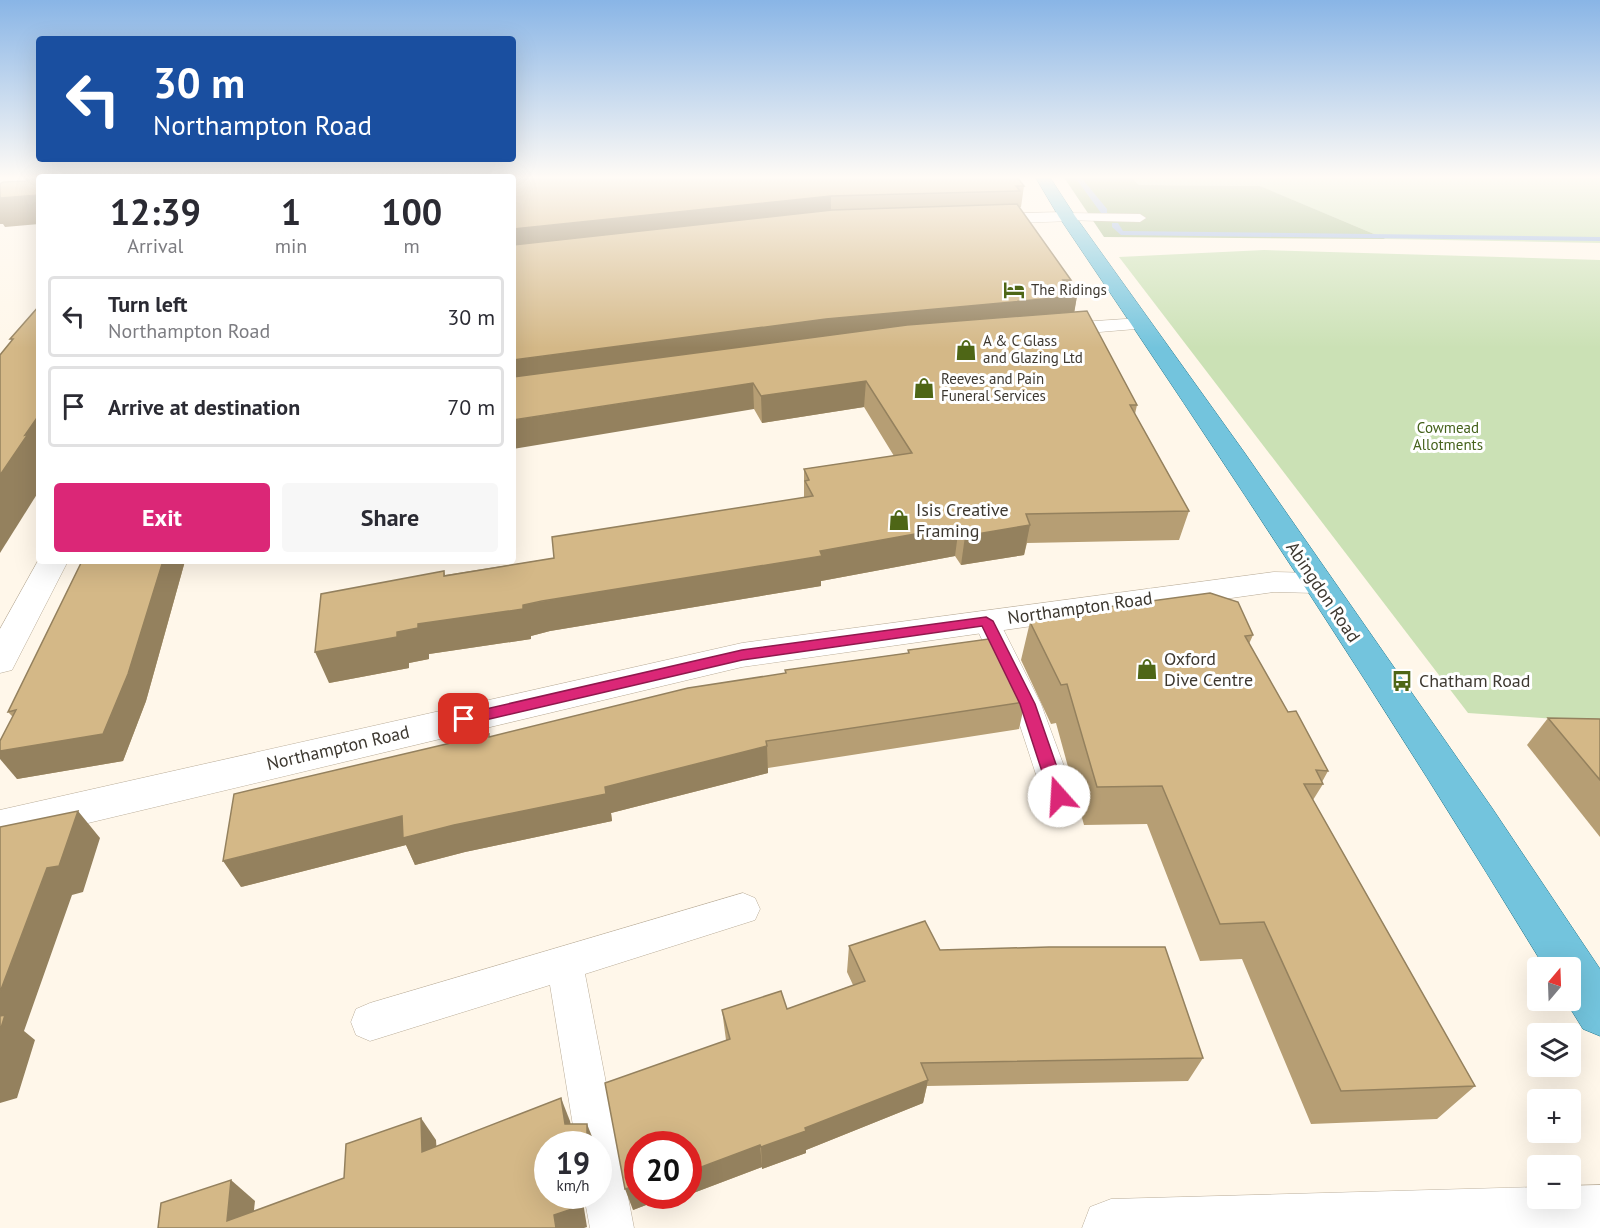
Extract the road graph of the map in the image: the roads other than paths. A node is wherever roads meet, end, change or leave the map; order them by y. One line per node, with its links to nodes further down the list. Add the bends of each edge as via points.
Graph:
1 (1078, 233): 2 (main road, Abingdon Road)
2 (1141, 324): 3 (street); 5 (main road, Abingdon Road)
3 (1025, 331)
4 (51, 564): 7 (street)
5 (1317, 583): 6 (street, Northampton Road, via 1274,582); 12 (main road, Abingdon Road, via 1477,820)
6 (986, 621): 8 (lane, via 1027,704); 9 (street, Northampton Road, via 742,655)
7 (0, 661)
8 (1059, 796)
9 (0, 826)
10 (743, 909): 11 (lane)
11 (565, 963): 13 (lane); 14 (lane)
12 (1600, 1012)
13 (370, 1022)
14 (595, 1131)
15 (609, 1209): 17 (lane)
16 (1600, 1214): 18 (street)
17 (612, 1228)
18 (1111, 1228)

